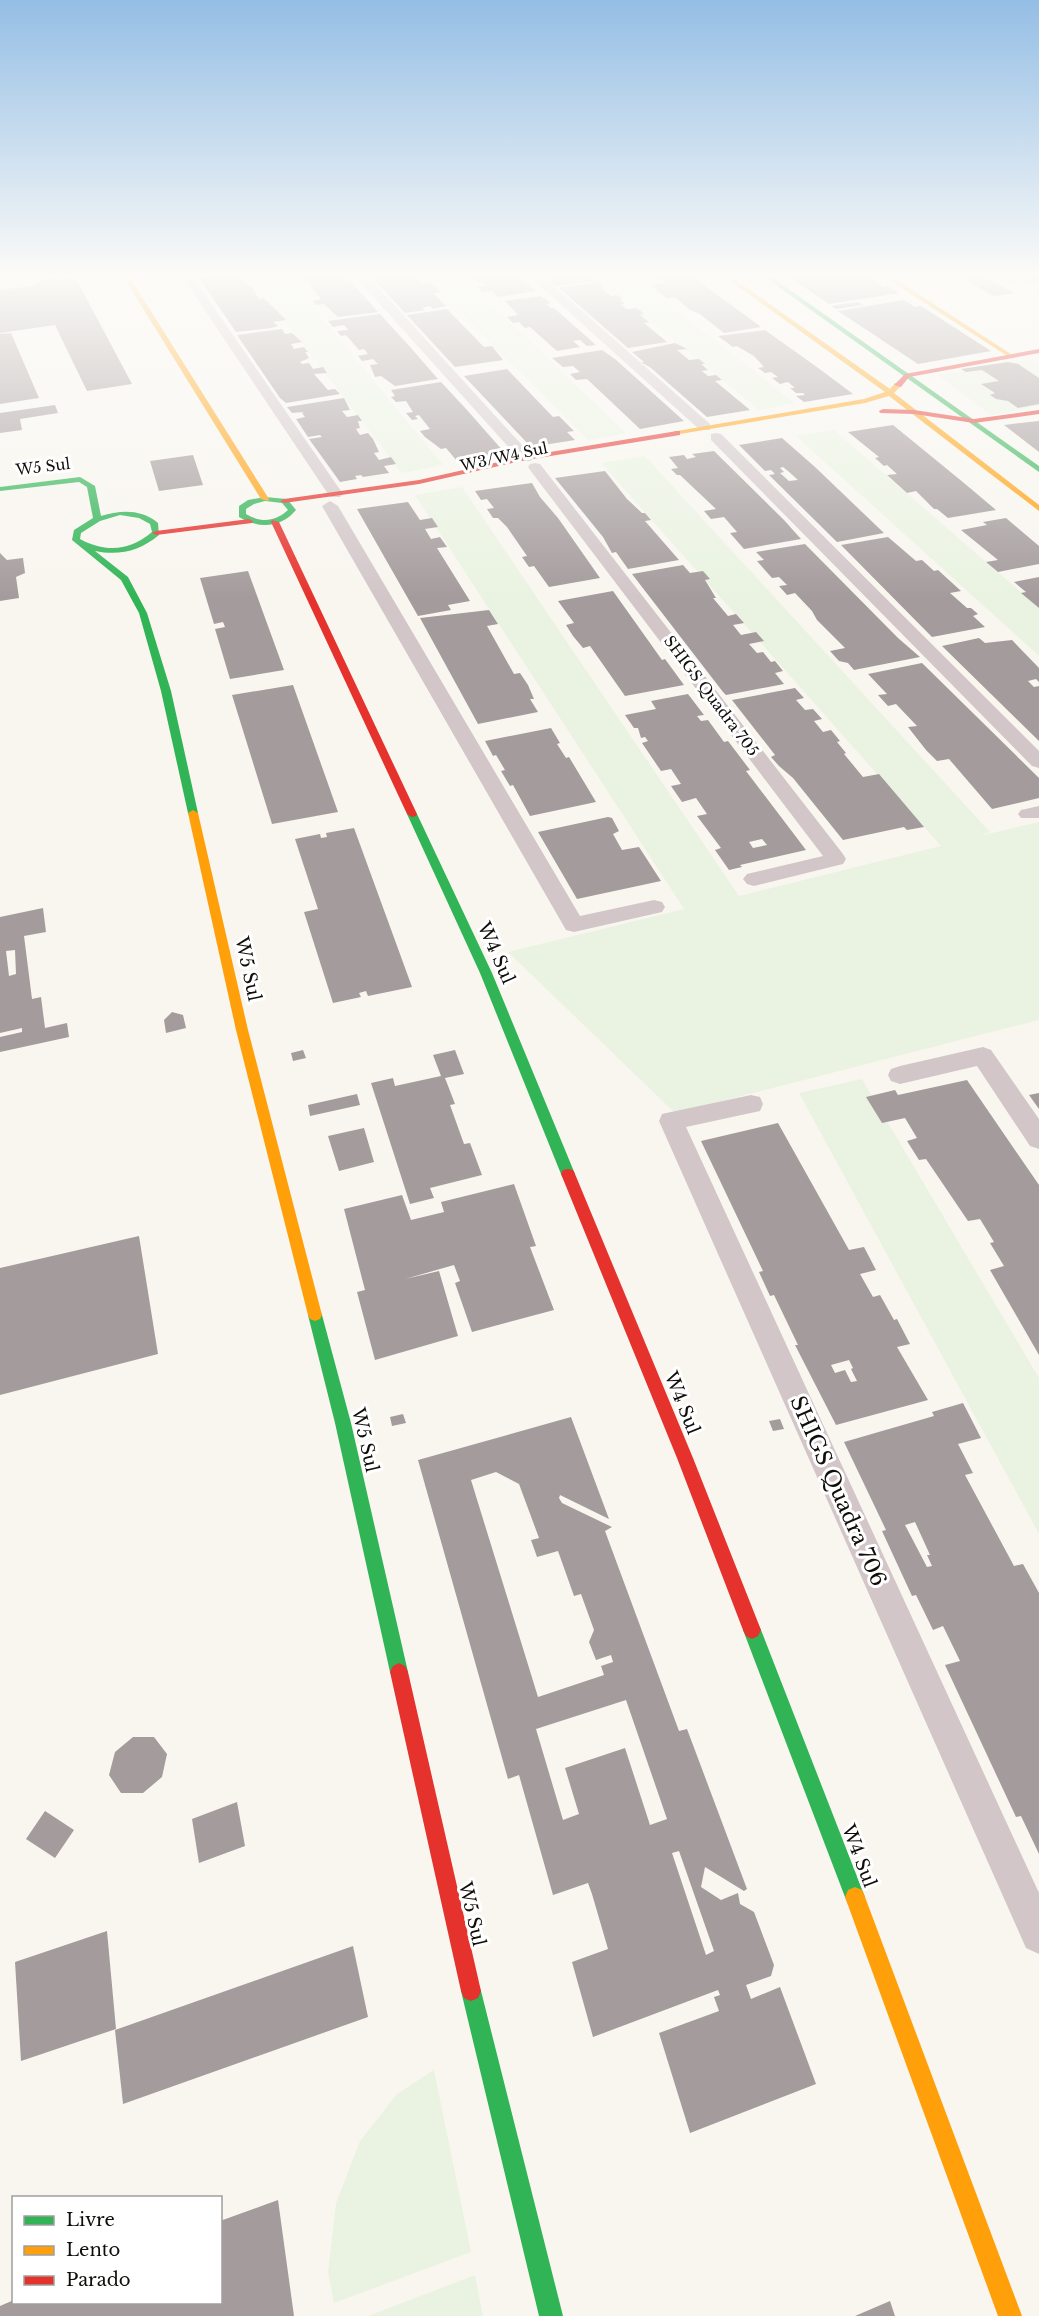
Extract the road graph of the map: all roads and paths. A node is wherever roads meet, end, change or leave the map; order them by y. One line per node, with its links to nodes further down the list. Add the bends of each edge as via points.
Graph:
1 (191, 381): 17 (main road)
2 (255, 381): 18 (street)
3 (456, 381): 14 (street)
4 (654, 381): 13 (street)
5 (873, 381): 8 (main road)
6 (901, 381): 8 (main road, W3/W4 Sul)
7 (916, 381): 12 (main road)
8 (890, 393): 9 (main road); 11 (main road, W3/W4 Sul)
9 (914, 412): 11 (main road, W3/W4 Sul); 12 (main road, W3/W4 Sul); 21 (main road)
10 (1039, 412): 12 (main road)
11 (802, 417): 13 (main road, W3/W4 Sul)
12 (974, 421): 15 (main road)
13 (711, 432): 14 (main road, W3/W4 Sul); 30 (street)
14 (530, 462): 18 (main road, W3/W4 Sul, via 422,486); 31 (street, SHIGS Quadra 705, via 836,859)
15 (1039, 470)
16 (0, 489): 23 (main road, W5 Sul, via 80,479 91,486)
17 (265, 499): 19 (main road, W3/W4 Sul); 20 (main road)
18 (333, 500): 19 (main road, W3/W4 Sul); 22 (main road, W3/W4 Sul); 32 (street, via 574,926)
19 (284, 501): 22 (main road, via 292,507)
20 (242, 508): 24 (main road); 25 (main road, via 242,515)
21 (1039, 508)
22 (291, 514): 26 (main road, W3/W4 Sul)
23 (97, 518): 24 (main road, via 120,513); 28 (main road, via 77,532 76,540)
24 (149, 519): 27 (main road)
25 (249, 521): 26 (main road); 27 (main road)
26 (275, 522): 38 (main road, W4 Sul, via 486,973 685,1458 874,1944)
27 (156, 533): 29 (main road)
28 (84, 547): 29 (main road, W5 Sul); 29 (main road, via 115,551)
29 (130, 564): 37 (main road, W5 Sul, via 166,691 242,1030 343,1423 479,2028)
30 (1039, 762)
31 (754, 879)
32 (654, 907)
33 (900, 1075): 35 (street, via 983,1056)
34 (751, 1104): 36 (street, SHIGS Quadra 706, via 670,1121)
35 (1039, 1139)
36 (1039, 1935)
37 (551, 2316)
38 (1010, 2316)

